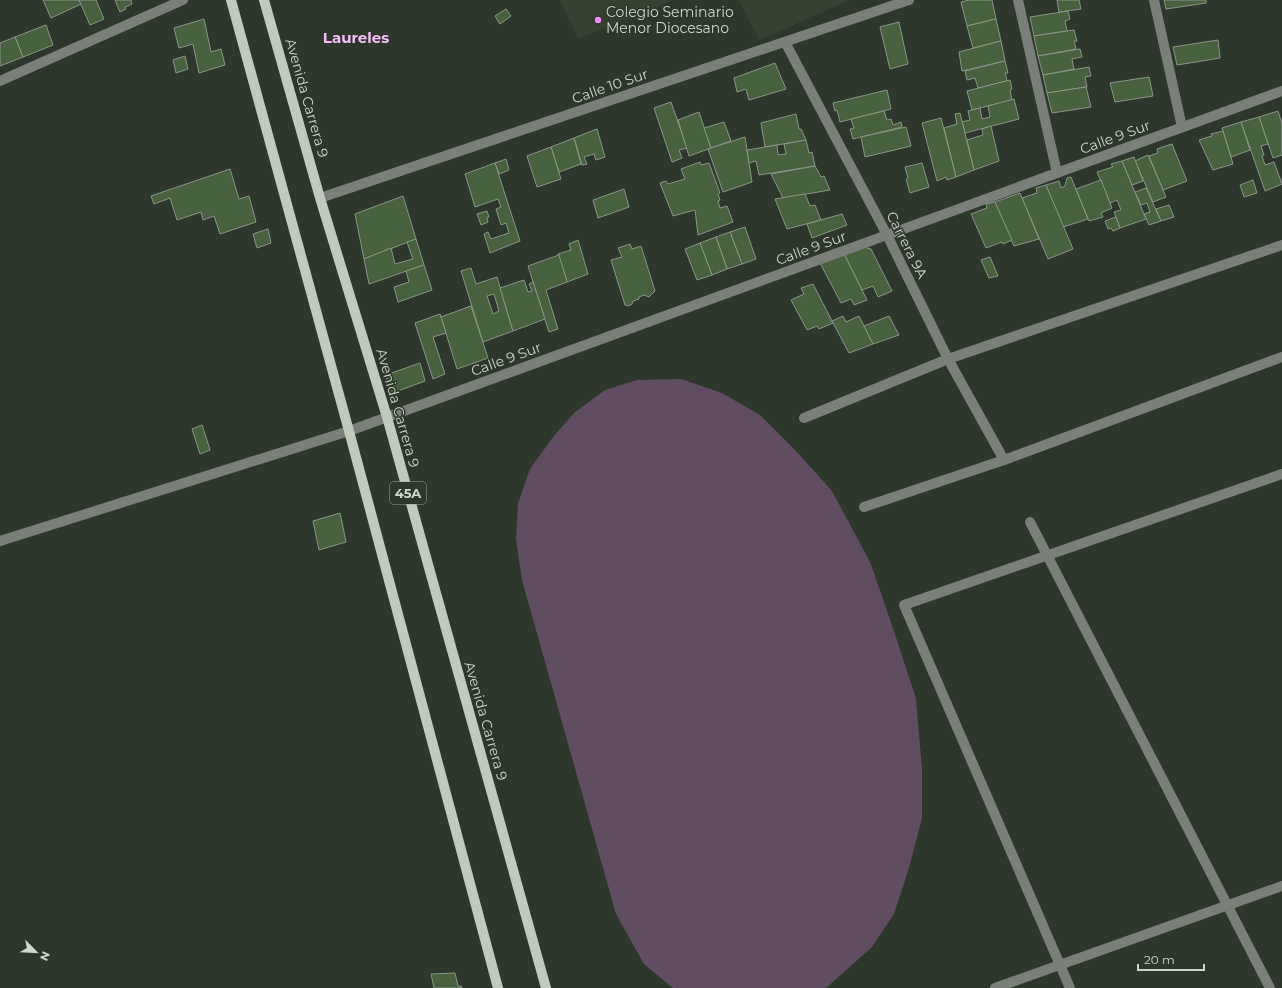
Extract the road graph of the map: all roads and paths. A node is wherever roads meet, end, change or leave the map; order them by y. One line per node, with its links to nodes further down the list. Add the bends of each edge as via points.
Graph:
1 (183, 0): 8 (street)
2 (231, 0): 19 (main road, 45A)
3 (264, 0): 12 (main road, Avenida Carrera 9 / 45A)
4 (909, 0): 7 (street, Calle 10 Sur)
5 (1018, 0): 11 (street)
6 (1154, 0): 10 (street)
7 (785, 42): 12 (street, Calle 10 Sur); 13 (street, Carrera 9A)
8 (0, 81)
9 (1282, 91): 10 (street, Calle 9 Sur)
10 (1182, 127): 11 (street, Calle 9 Sur)
11 (1057, 173): 13 (street, Calle 9 Sur)
12 (320, 198): 17 (main road, Avenida Carrera 9 / 45A)
13 (887, 235): 16 (street, Carrera 9A); 17 (street, Calle 9 Sur)
14 (1282, 245): 16 (street)
15 (1282, 356): 20 (street)
16 (948, 359): 18 (street); 20 (street, Carrera 9A)
17 (387, 417): 19 (street, Calle 9 Sur); 30 (main road, Avenida Carrera 9 / 45A)
18 (804, 418)
19 (349, 431): 24 (street, Calle 9 Sur); 29 (main road, 45A)
20 (1004, 460): 22 (street)
21 (1282, 474): 25 (street)
22 (864, 507)
23 (1030, 522): 25 (street)
24 (0, 541)
25 (1047, 556): 27 (street); 28 (street, via 904,605)
26 (1282, 886): 27 (street)
27 (1226, 906): 28 (street); 33 (street)
28 (1059, 965): 31 (street); 32 (street)
29 (498, 988)
30 (546, 988)
31 (995, 988)
32 (1070, 988)
33 (1270, 988)

